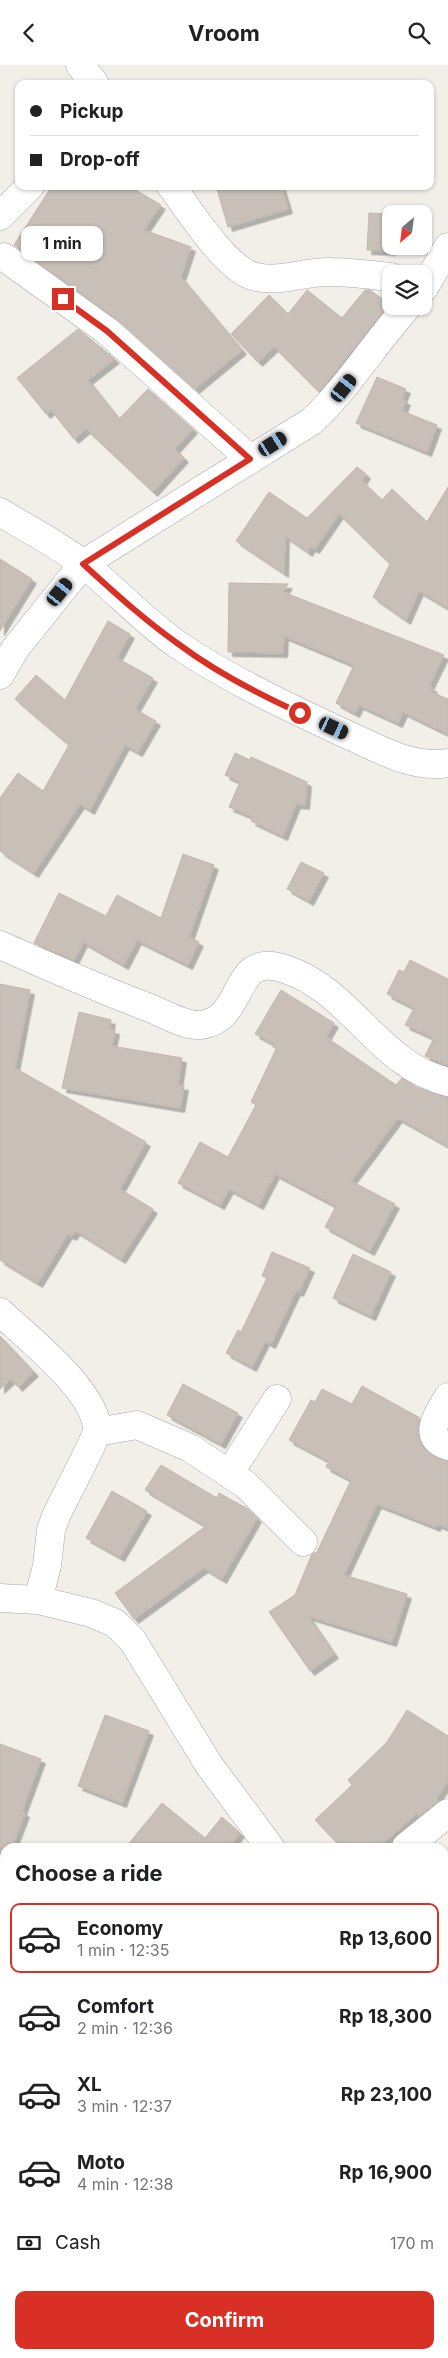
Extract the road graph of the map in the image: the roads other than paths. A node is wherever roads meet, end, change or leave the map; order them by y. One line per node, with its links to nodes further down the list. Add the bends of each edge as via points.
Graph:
1 (80, 65): 2 (street)
2 (92, 80)
3 (26, 190): 5 (street)
4 (175, 190): 9 (street, via 222,252 249,274 267,280 330,272)
5 (0, 216)
6 (448, 247): 8 (street)
7 (4, 257): 11 (street, via 107,331)
8 (432, 273)
9 (382, 276)
10 (400, 315): 11 (street, via 335,399 312,421)
11 (250, 459): 13 (street)
12 (0, 512): 13 (street)
13 (83, 564): 14 (street, via 15,649); 15 (street, via 127,605 178,644 224,673 400,759 435,765)
14 (0, 675)
15 (448, 763)
16 (0, 945): 17 (street, via 78,980 198,1025 220,1019 252,969 266,966 284,968 335,998 376,1040 402,1061)
17 (448, 1082)
18 (0, 1312): 21 (street, via 79,1390 94,1411)
19 (448, 1397): 22 (street, via 433,1426 438,1443)
20 (277, 1399): 23 (street)
21 (97, 1432): 23 (street, via 137,1425 190,1448); 26 (street, via 53,1523)
22 (448, 1447)
23 (229, 1474): 24 (street, via 246,1485)
24 (303, 1542)
25 (0, 1598): 26 (street)
26 (38, 1600): 28 (street, via 115,1623 133,1641 209,1765)
27 (448, 1813): 29 (street)
28 (267, 1843)
29 (411, 1843)

